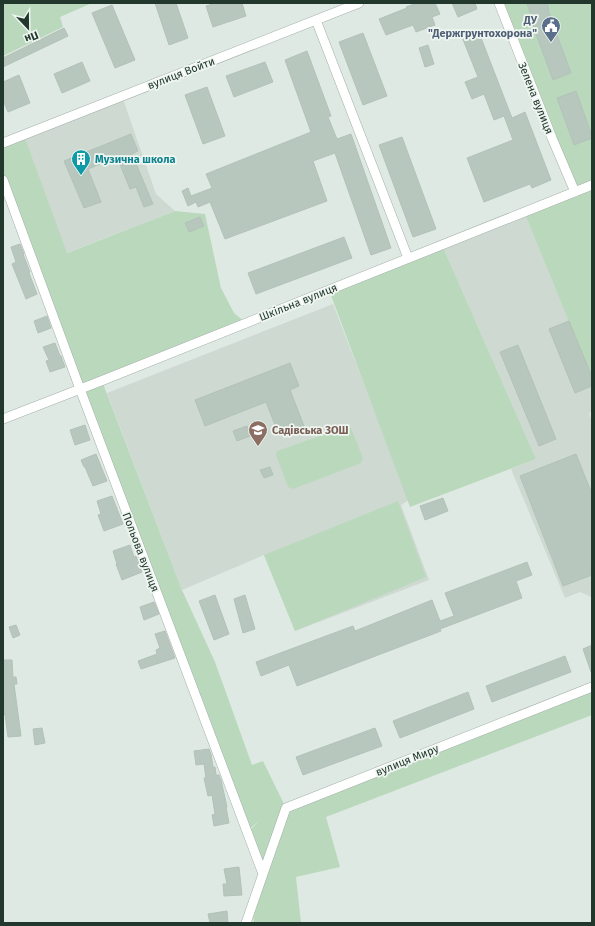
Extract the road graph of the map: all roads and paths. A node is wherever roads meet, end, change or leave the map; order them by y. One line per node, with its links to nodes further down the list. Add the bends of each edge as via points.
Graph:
1 (359, 3): 3 (street, вулиця Войти)
2 (499, 3): 7 (street, Зелена вулиця)
3 (316, 20): 4 (street, вулиця Войти); 8 (street)
4 (3, 143)
5 (3, 180): 9 (street, Польова вулиця)
6 (592, 185): 7 (street, Шкільна вулиця)
7 (575, 192): 8 (street, Шкільна вулиця)
8 (408, 258): 9 (street, Шкільна вулиця)
9 (80, 389): 10 (street, Шкільна вулиця); 12 (street, Польова вулиця)
10 (3, 419)
11 (592, 687): 12 (street, вулиця Миру, via 286,808)
12 (264, 874): 13 (street)
13 (246, 923)

